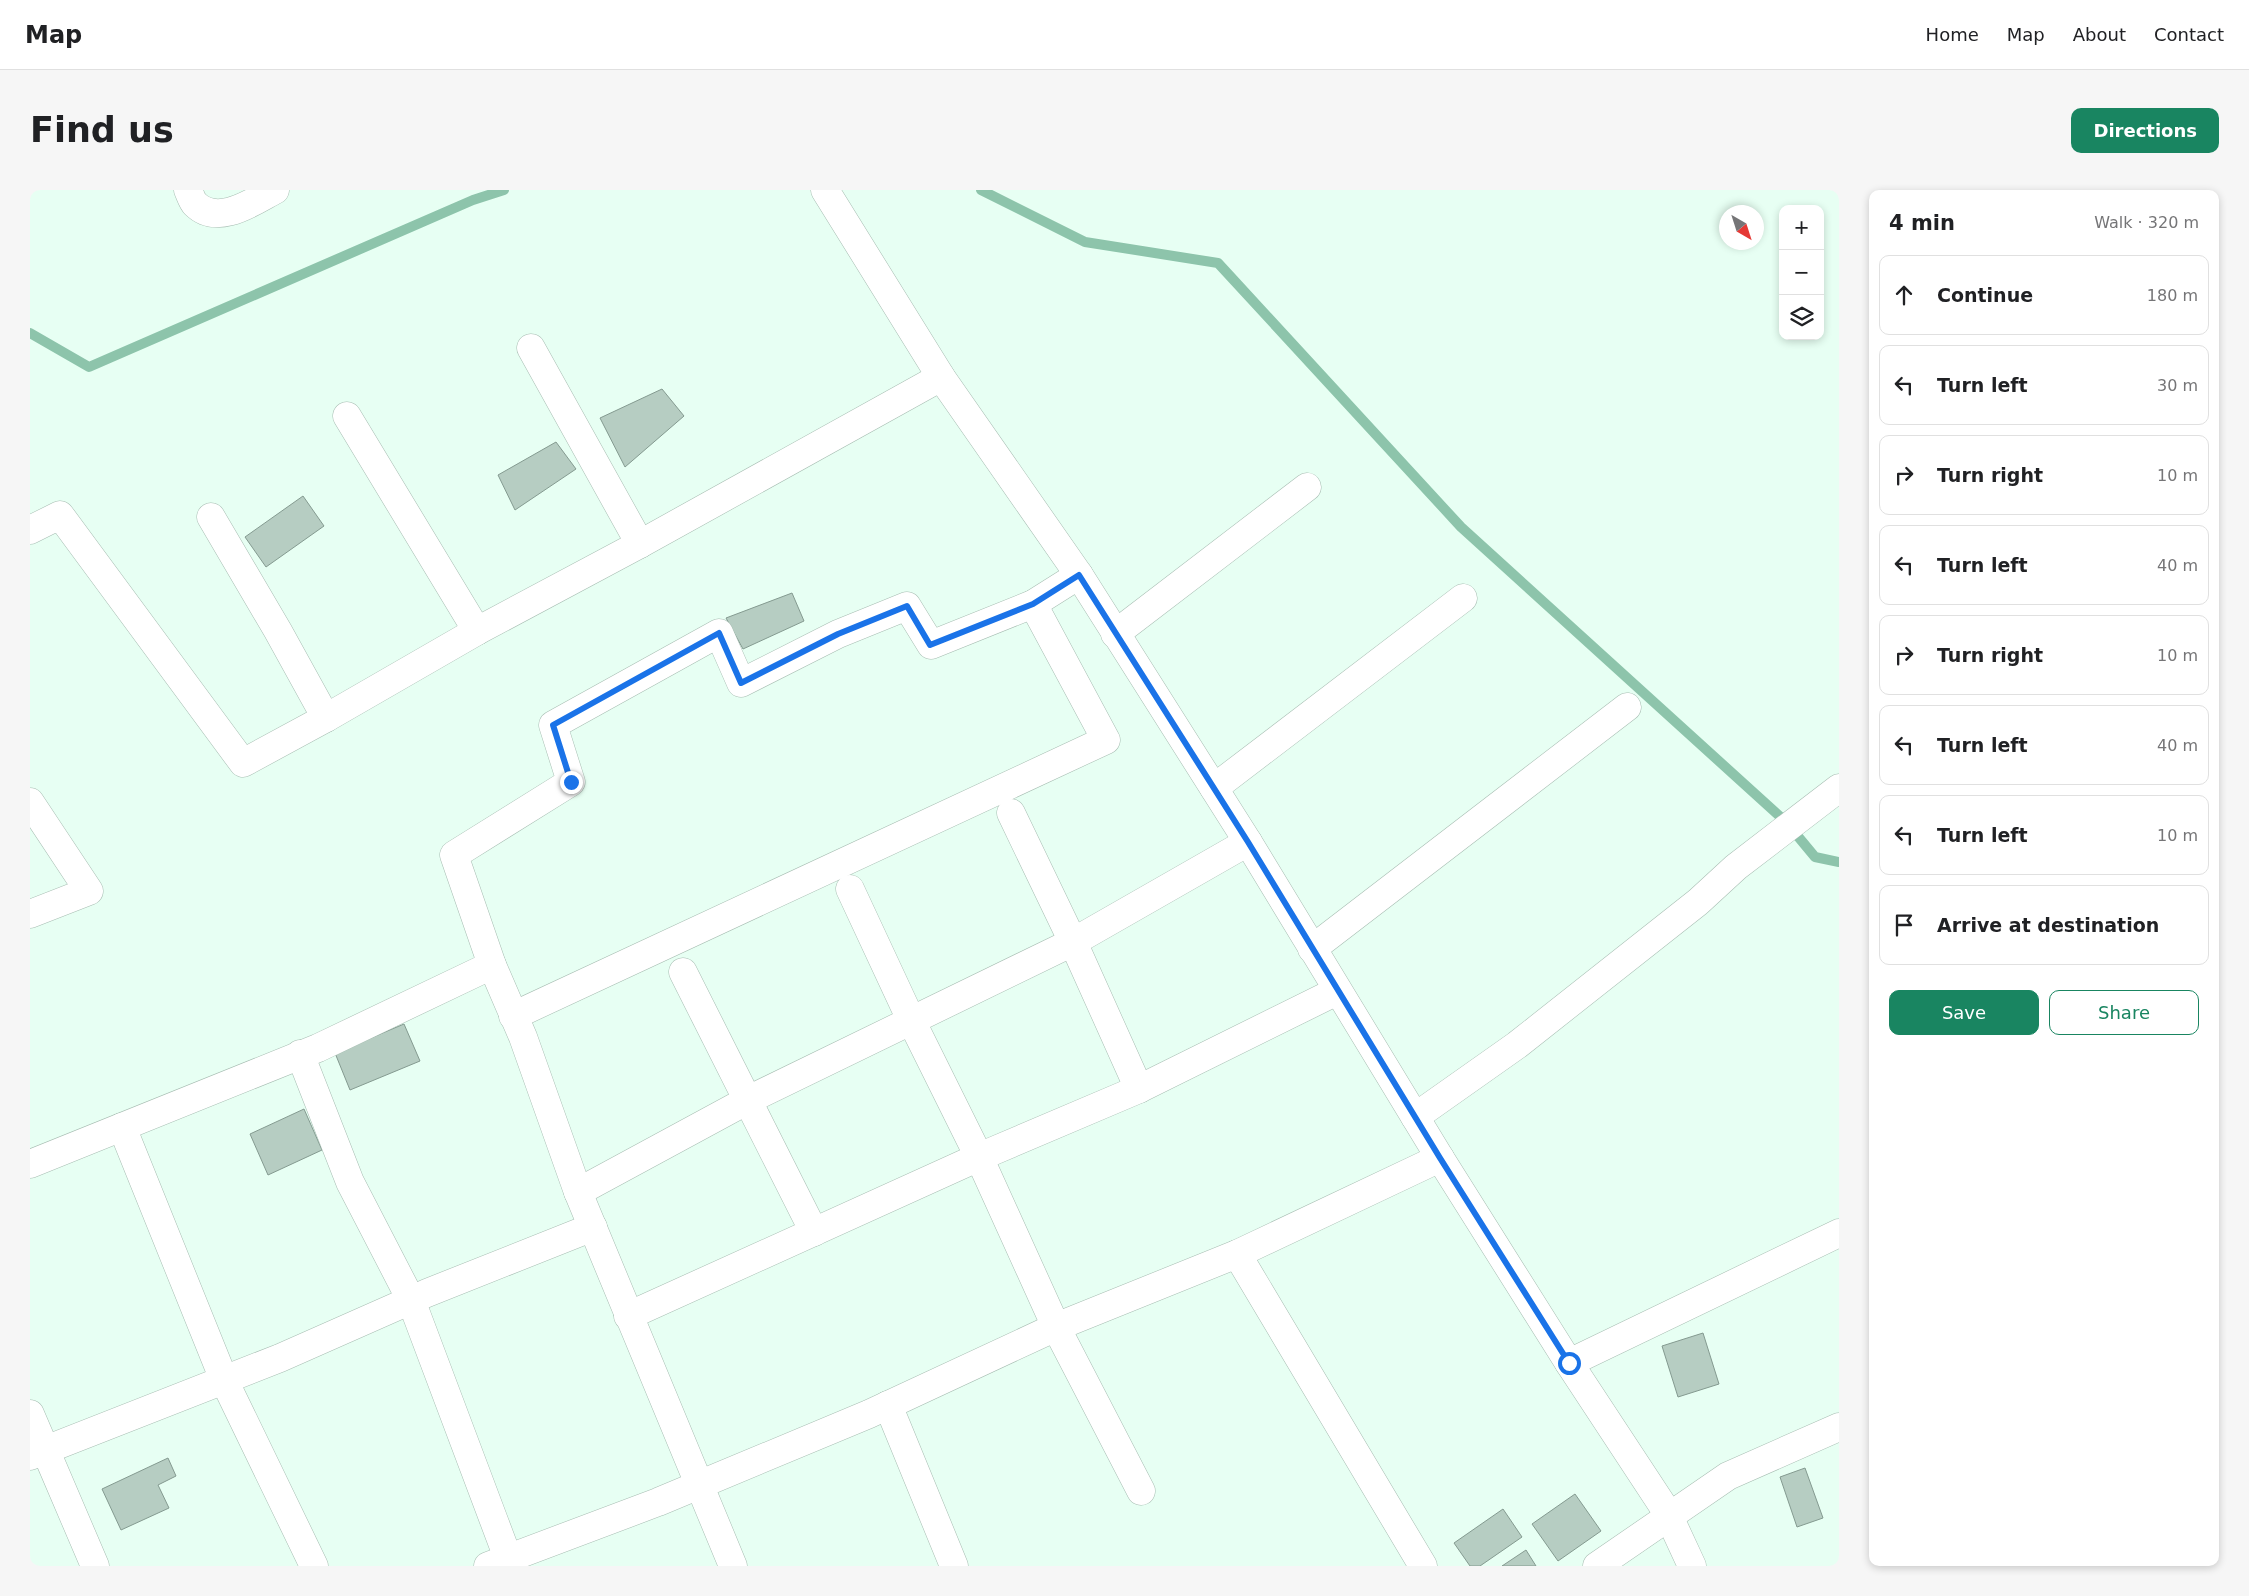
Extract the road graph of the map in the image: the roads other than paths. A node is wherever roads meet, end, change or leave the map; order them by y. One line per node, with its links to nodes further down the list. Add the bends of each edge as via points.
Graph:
1 (188, 190): 2 (street, via 195,204 209,212 225,213)
2 (276, 190)
3 (825, 190): 5 (street)
4 (531, 348): 10 (street)
5 (941, 377): 10 (street); 11 (street)
6 (347, 416): 14 (street)
7 (1307, 486): 15 (street)
8 (211, 517): 17 (street)
9 (30, 530): 17 (street, via 60,515 242,763)
10 (640, 544): 14 (street)
11 (1079, 575): 13 (street); 15 (street)
12 (1462, 598): 18 (street)
13 (1033, 604): 27 (street, via 930,645 907,606 838,634 741,683 719,633 553,725 571,782 454,855); 30 (street, via 1106,740)
14 (477, 631): 17 (street)
15 (1115, 634): 18 (street)
16 (1628, 707): 26 (street)
17 (326, 718)
18 (1214, 788): 22 (street)
19 (1839, 788): 35 (street, via 1517,1045)
20 (30, 802): 24 (street, via 88,891)
21 (1011, 813): 25 (street)
22 (1248, 842): 25 (street); 26 (street)
23 (850, 889): 31 (street)
24 (30, 914)
25 (1073, 942): 31 (street); 33 (street)
26 (1312, 949): 29 (street)
27 (492, 965): 30 (street); 32 (street)
28 (683, 972): 34 (street)
29 (1338, 991): 33 (street); 35 (street)
30 (513, 1016): 40 (street)
31 (911, 1020): 34 (street); 37 (street)
32 (300, 1054): 36 (street); 45 (street, via 350,1182)
33 (1139, 1088): 37 (street)
34 (748, 1100): 40 (street); 42 (street)
35 (1416, 1117): 38 (street)
36 (122, 1127): 39 (street); 49 (street)
37 (979, 1157): 42 (street); 47 (street)
38 (1440, 1158): 44 (street); 48 (street)
39 (30, 1164)
40 (578, 1192): 41 (street)
41 (593, 1227): 45 (street); 46 (street)
42 (814, 1232): 46 (street)
43 (1839, 1233): 48 (street)
44 (1237, 1254): 47 (street); 62 (street)
45 (411, 1300): 49 (street); 57 (street)
46 (628, 1316): 54 (street)
47 (1056, 1327): 50 (street); 55 (street)
48 (1569, 1363): 56 (street)
49 (224, 1380): 53 (street); 59 (street)
50 (888, 1405): 54 (street); 61 (street)
51 (30, 1414): 53 (street)
52 (1839, 1427): 56 (street, via 1728,1476)
53 (37, 1453): 58 (street)
54 (699, 1484): 57 (street); 60 (street)
55 (1141, 1491)
56 (1669, 1517): 63 (street); 64 (street)
57 (502, 1564)
58 (95, 1566)
59 (314, 1566)
60 (733, 1566)
61 (954, 1566)
62 (1423, 1566)
63 (1597, 1566)
64 (1692, 1566)

